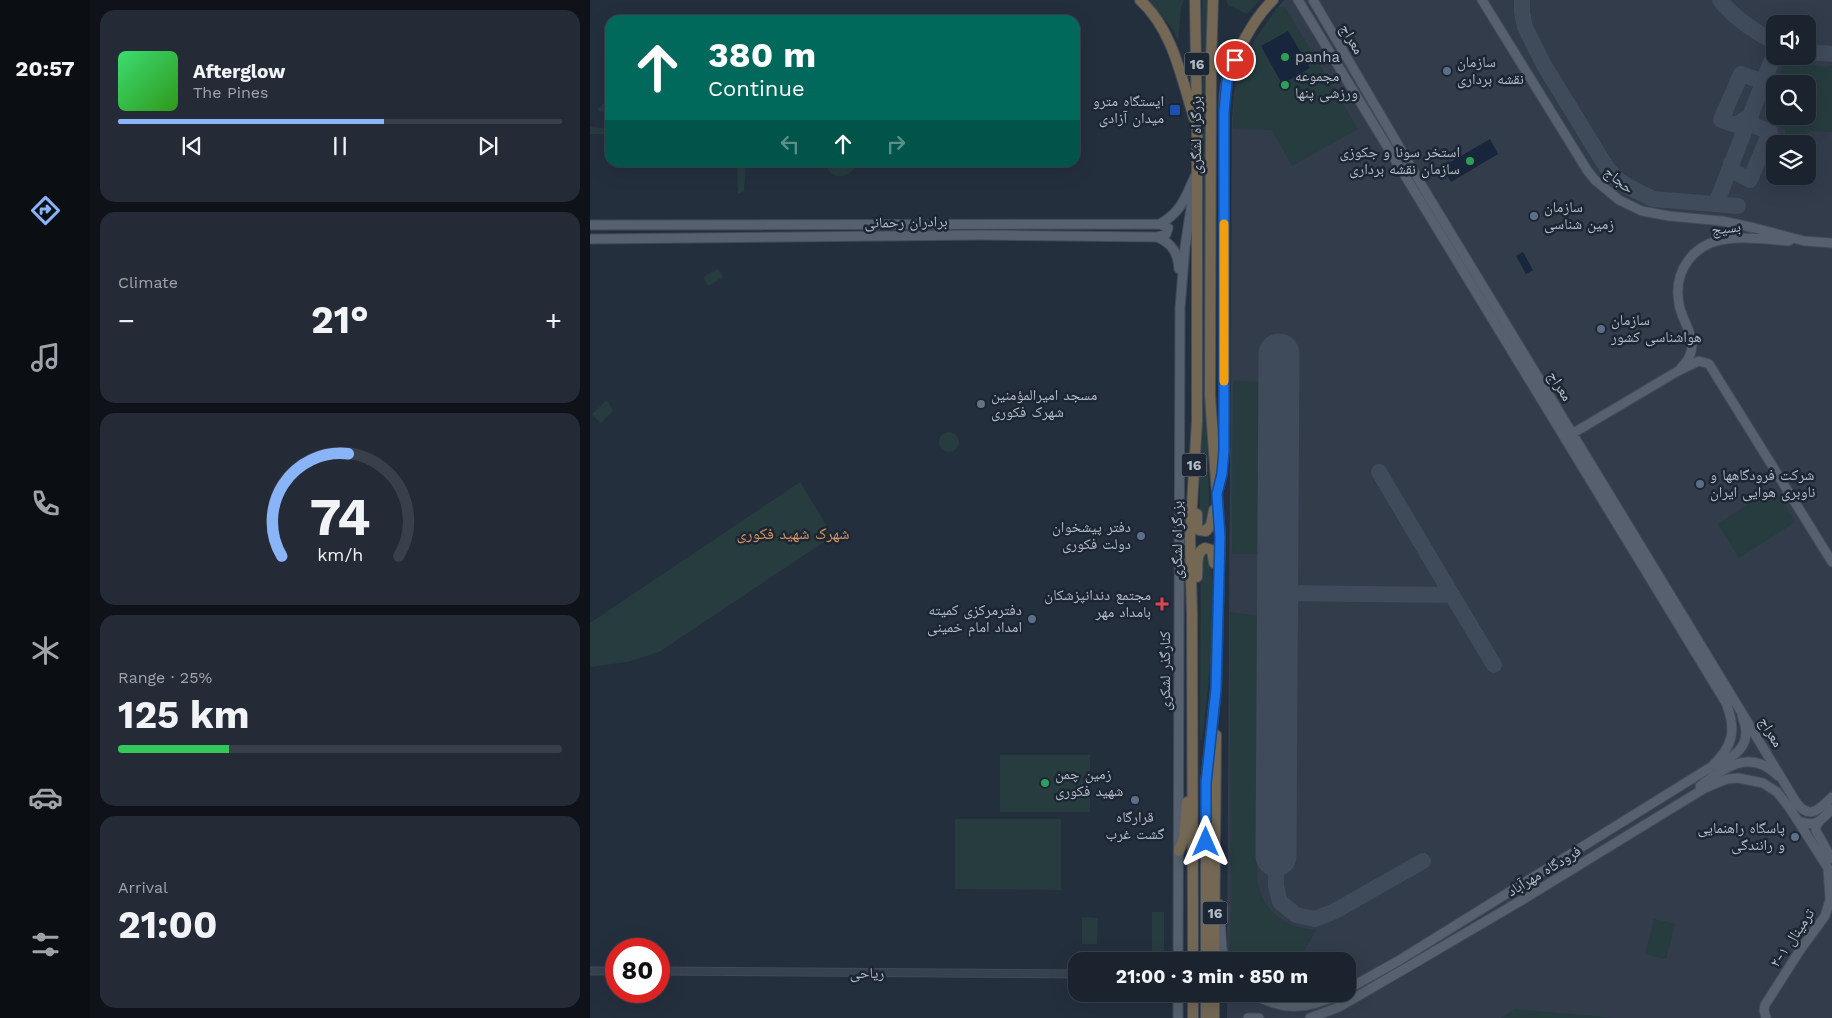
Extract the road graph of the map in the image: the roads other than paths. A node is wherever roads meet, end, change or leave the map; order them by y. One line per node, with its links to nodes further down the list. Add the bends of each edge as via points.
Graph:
1 (1140, 0): 8 (highway, via 1154,16 1170,44)
2 (1195, 0): 8 (highway, بزرگراه لشگری / 16)
3 (1213, 0): 22 (highway, بزرگراه لشگری / 16, via 1210,342)
4 (1314, 0): 17 (main road, معراج)
5 (1482, 0): 14 (main road, حجاج, via 1587,170 1619,200 1649,213 1722,220)
6 (1273, 1): 22 (highway, via 1240,50 1226,88 1224,450)
7 (1298, 1): 17 (main road, معراج)
8 (1197, 128): 9 (highway, بزرگراه لشگری / 16)
9 (1197, 172): 10 (main road, via 1178,212); 16 (main road); 19 (highway, بزرگراه لشگری / 16)
10 (1160, 224): 11 (main road, برادران رحمانی); 12 (main road, via 1167,226 1168,232)
11 (590, 225)
12 (1157, 237): 13 (main road, برادران رحمانی, via 983,235); 16 (main road, via 1170,244 1176,252)
13 (590, 239)
14 (1804, 241): 15 (main road, حجاج); 18 (main road, بسیج, via 1727,239 1707,244 1692,254 1681,270 1678,288 1679,305 1692,346 1686,363)
15 (1832, 243)
16 (1181, 292): 39 (main road, کنارگذر لشکری)
17 (1511, 341): 20 (main road, معراج); 21 (main road, معراج)
18 (1678, 371): 20 (main road); 23 (main road, via 1699,361 1709,364)
19 (1197, 420): 22 (highway, via 1197,527 1202,532 1211,525); 25 (highway, بزرگراه لشگری / 16, via 1190,538)
20 (1573, 433): 21 (main road); 27 (main road, معراج)
21 (1565, 439): 27 (main road, معراج)
22 (1217, 494): 24 (highway, بزرگراه لشگری / 16, via 1220,537)
23 (1832, 562)
24 (1218, 610): 25 (highway, via 1213,553 1206,548 1198,554); 26 (highway, بزرگراه لشگری / 16)
25 (1192, 615): 28 (highway, بزرگراه لشگری / 16)
26 (1216, 689): 42 (highway, 16); 45 (highway, بزرگراه لشگری / 16, via 1206,783)
27 (1730, 700): 29 (main road, فرودگاه مهرآباد, via 1731,737 1726,750); 29 (main road, via 1743,720 1745,735 1742,749); 30 (main road, معراج)
28 (1193, 759): 39 (highway, via 1184,838); 44 (highway, بزرگراه لشگری / 16)
29 (1712, 768): 38 (main road, فرودگاه مهرآباد)
30 (1786, 785): 31 (main road, via 1805,812 1817,811); 33 (main road, via 1761,764 1741,761 1709,779)
31 (1832, 797)
32 (1832, 809): 35 (main road)
33 (1668, 810): 34 (main road, فرودگاه مهرآباد, via 1705,788 1738,778 1764,783 1777,792); 41 (main road, فرودگاه مهرآباد)
34 (1798, 820): 35 (main road, via 1806,824); 37 (main road)
35 (1819, 822): 36 (main road)
36 (1816, 831): 37 (main road, via 1809,830); 40 (main road)
37 (1808, 837): 66 (main road, ترمینال ۱-۲, via 1828,868 1830,900 1826,916 1765,1005)
38 (1579, 848): 41 (main road); 52 (main road, فرودگاه مهرآباد)
39 (1179, 851): 43 (main road, کنارگذر لشکری)
40 (1832, 859)
41 (1587, 861): 65 (main road, فرودگاه مهرآباد, via 1339,1007)
42 (1216, 866): 46 (highway, 16); 47 (main road)
43 (1178, 952)
44 (1193, 952)
45 (1210, 952)
46 (1211, 952)
47 (1223, 952)
48 (590, 970): 49 (street)
49 (605, 971)
50 (670, 971): 51 (street, ریاحی)
51 (1068, 974)
52 (1356, 984)
53 (1178, 1002): 59 (main road)
54 (1193, 1002): 60 (highway)
55 (1206, 1002): 61 (highway)
56 (1214, 1002): 62 (highway)
57 (1270, 1002): 58 (main road, via 1293,1007)
58 (1321, 1002)
59 (1178, 1018)
60 (1193, 1018)
61 (1206, 1018)
62 (1214, 1018)
63 (1248, 1018): 64 (main road)
64 (1259, 1018)
65 (1310, 1018)
66 (1766, 1018)

